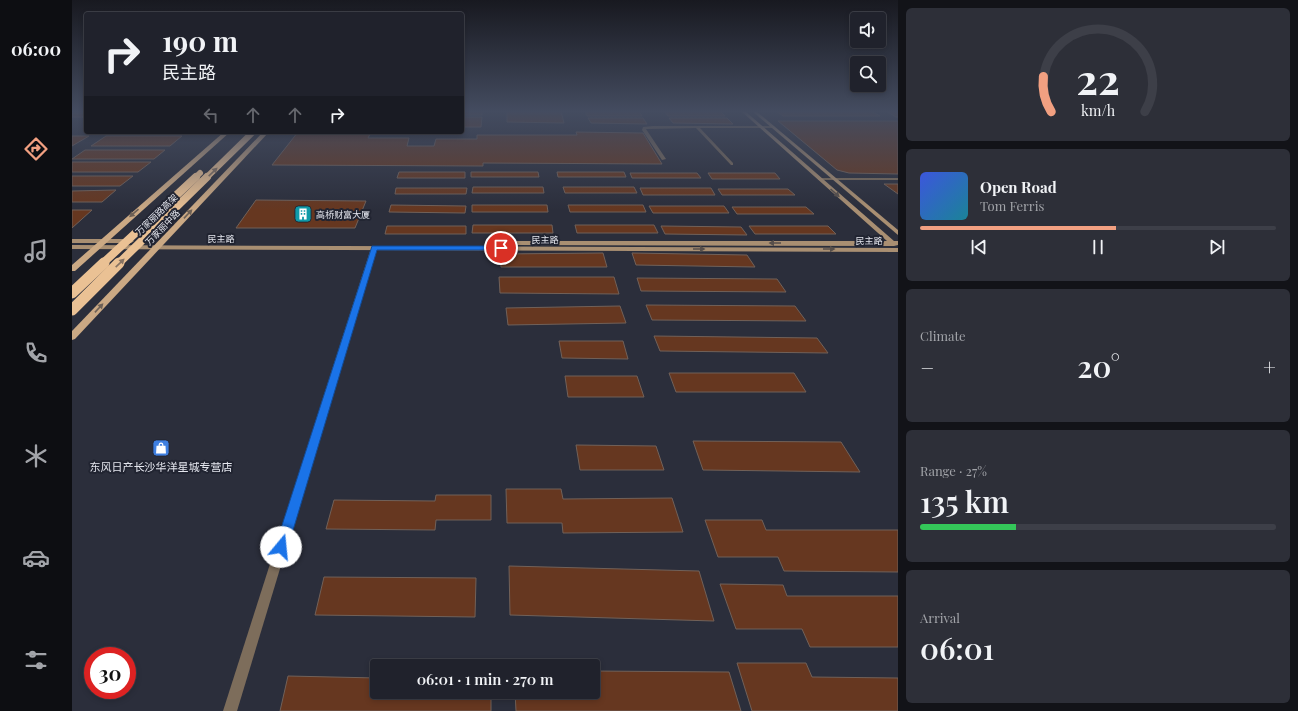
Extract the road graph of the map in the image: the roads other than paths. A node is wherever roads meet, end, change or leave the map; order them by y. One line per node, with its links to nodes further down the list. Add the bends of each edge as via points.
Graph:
1 (213, 144): 16 (main road, one-way to 16)
2 (230, 144): 24 (highway, 万家丽路高架, bridge)
3 (241, 144): 25 (highway, 万家丽路高架, one-way to 3, bridge)
4 (254, 144): 18 (main road, 万家丽中路, one-way to 4)
5 (654, 144): 9 (street)
6 (713, 144): 10 (street)
7 (780, 144): 11 (street)
8 (793, 144): 12 (street)
9 (664, 159)
10 (731, 164)
11 (820, 179): 12 (street); 17 (street, one-way to 17)
12 (834, 179): 13 (street); 14 (street)
13 (898, 179)
14 (898, 233)
15 (72, 241): 16 (street, 民主路)
16 (103, 241): 18 (street, 民主路); 20 (main road)
17 (895, 243): 18 (street, 民主路, one-way to 18); 22 (street)
18 (159, 244): 20 (street, 民主路); 21 (street, 民主路); 26 (main road, 万家丽中路, one-way to 18)
19 (72, 246): 20 (street, 民主路)
20 (97, 247): 23 (main road)
21 (374, 248): 22 (street, 民主路, one-way to 22); 27 (street)
22 (898, 249)
23 (72, 269)
24 (72, 293)
25 (72, 310)
26 (72, 337)
27 (230, 711)

